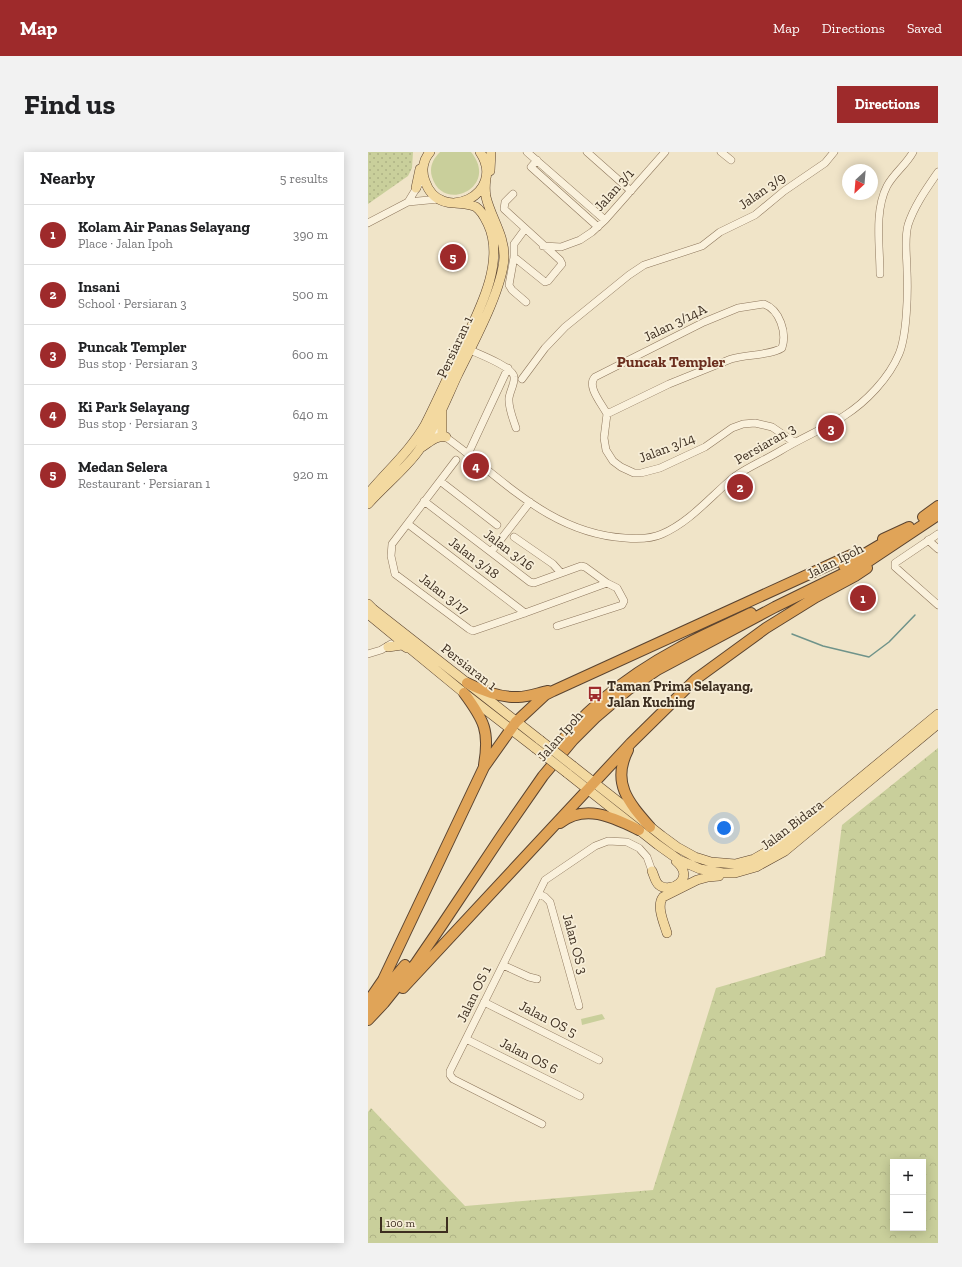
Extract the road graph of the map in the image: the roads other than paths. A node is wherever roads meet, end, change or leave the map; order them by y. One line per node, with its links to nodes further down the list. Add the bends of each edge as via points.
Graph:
1 (480, 152): 13 (main road)
2 (488, 152): 13 (street)
3 (491, 152): 24 (main road)
4 (527, 152): 11 (street)
5 (587, 152): 18 (street)
6 (721, 152): 12 (street)
7 (834, 152): 36 (street, Jalan 3/9, via 825,163 755,215 720,232 702,246 644,265 628,275 564,327)
8 (912, 152): 32 (street, via 908,161 887,185 882,198 879,234)
9 (426, 153): 15 (main road); 17 (main road)
10 (661, 153): 18 (street, Jalan 3/1)
11 (537, 160): 26 (street); 28 (street, via 531,167)
12 (731, 160)
13 (486, 164): 16 (main road, Persiaran 1)
14 (938, 172): 42 (street, Persiaran 3, via 908,225 904,339 891,370 878,386 844,416)
15 (423, 177): 17 (street); 21 (main road, via 429,189)
16 (486, 179): 23 (main road, via 477,194); 24 (main road, Persiaran 1, via 485,190)
17 (416, 188): 22 (street)
18 (631, 191): 26 (street, Jalan 3/1)
19 (513, 194): 29 (street, via 505,202 504,209)
20 (429, 199): 21 (street); 22 (street); 25 (main road)
21 (439, 199): 23 (main road)
22 (408, 202): 27 (street)
23 (455, 203): 25 (main road, via 475,207)
24 (489, 206): 34 (main road, Persiaran 1, via 500,234 504,259 494,294)
25 (483, 214): 39 (main road, Persiaran 1, via 492,235 494,248 489,285)
26 (605, 220): 28 (street, Jalan 3/1)
27 (368, 223)
28 (598, 227): 30 (street, Jalan 3/1, via 580,240 561,247)
29 (525, 229): 30 (street); 31 (street, via 514,244)
30 (544, 246): 31 (street, via 562,264 547,282)
31 (514, 257): 33 (street, via 510,288)
32 (880, 274)
33 (526, 302)
34 (470, 350): 35 (street); 37 (main road, Persiaran 1)
35 (508, 368): 40 (street, via 514,377 509,399); 44 (street)
36 (522, 379)
37 (442, 408): 39 (main road, Persiaran 1); 41 (main road)
38 (607, 414): 38 (street, Jalan 3/14A, via 592,387 595,377 704,322 738,308 764,304 773,309 781,322 784,337 782,348 730,359 669,384); 42 (street, Jalan 3/14, via 604,438 606,450 613,461 634,473 660,468 705,447 732,428 743,424 755,423 772,427)
39 (429, 427): 41 (street, Persiaran 3); 43 (main road, Persiaran 1); 47 (main road, Persiaran 1)
40 (516, 428)
41 (444, 436): 43 (main road, via 437,437); 44 (street, Persiaran 3)
42 (794, 442): 49 (street, Persiaran 3, via 736,476 684,522 662,534 640,539 585,532 556,519)
43 (420, 448): 50 (main road, Persiaran 1)
44 (468, 454): 49 (street, Persiaran 3)
45 (456, 460): 46 (street, Jalan 3/17)
46 (440, 482): 48 (street, Jalan 3/17); 54 (street)
47 (368, 494)
48 (424, 501): 53 (street, Jalan 3/17); 61 (street, Jalan 3/16)
49 (530, 502): 61 (street)
50 (368, 504)
51 (938, 506): 55 (highway, Jalan Ipoh)
52 (938, 515): 59 (highway, Jalan Ipoh)
53 (408, 524): 66 (street, Jalan 3/18); 66 (street, Jalan 3/17, via 392,544 391,556 396,574 469,629 473,630)
54 (497, 525)
55 (909, 527): 74 (highway); 95 (highway, Jalan Ipoh, via 831,573 662,657 595,706 552,754 410,959)
56 (938, 534): 58 (street)
57 (514, 537): 62 (street, via 553,564)
58 (928, 540): 60 (street); 64 (street, via 894,565)
59 (892, 546): 78 (highway, via 855,576 766,628 696,679); 96 (highway, Jalan Ipoh, via 853,569 662,667 629,689 595,718 543,776 416,963)
60 (938, 549)
61 (491, 552): 62 (street, Jalan 3/16, via 530,582 534,583)
62 (561, 573): 63 (street, Jalan 3/16, via 581,566)
63 (607, 583): 66 (street, Jalan 3/17); 68 (street, via 617,588 624,604)
64 (933, 601)
65 (368, 604): 69 (main road, Persiaran 1)
66 (525, 613)
67 (368, 614): 69 (main road, Persiaran 1)
68 (557, 626)
69 (400, 635): 70 (street); 71 (main road, Persiaran 1); 73 (main road, Persiaran 1)
70 (388, 647): 71 (main road, via 402,645); 72 (street)
71 (412, 650): 73 (main road, Persiaran 1)
72 (368, 654)
73 (466, 688): 74 (highway, via 509,697); 77 (main road, Persiaran 1); 79 (highway, via 485,727 487,742)
74 (553, 691): 77 (highway, via 545,695)
75 (938, 714): 81 (main road, Jalan Bidara, via 782,843 754,859 735,864 702,860 677,847)
76 (938, 724): 85 (main road, Jalan Bidara)
77 (514, 725): 79 (highway); 80 (main road, Persiaran 1, bridge)
78 (631, 743): 80 (highway); 81 (highway, via 622,764 622,785 628,801)
79 (484, 767): 93 (highway, via 383,980)
80 (592, 786): 81 (main road, Jalan Bidara); 82 (main road, Jalan Bidara); 83 (highway)
81 (650, 827)
82 (639, 830): 83 (highway, via 610,816 580,814 563,821); 84 (main road, Jalan Bidara)
83 (538, 842): 97 (highway)
84 (658, 845): 85 (main road, Jalan Bidara, via 688,865 723,873 756,867); 86 (main road, via 685,873 677,885 665,888 658,884)
85 (785, 851): 87 (main road, via 754,872 702,878)
86 (652, 871): 87 (main road, via 658,890); 88 (street, Jalan OS 1, via 647,857 639,848 627,842 601,843 545,880)
87 (675, 891): 89 (main road, via 665,895 660,901)
88 (539, 894): 90 (street, Jalan OS 1); 94 (street, Jalan OS 3, via 550,902)
89 (667, 934)
90 (503, 965): 91 (street); 92 (street, Jalan OS 1)
91 (537, 979)
92 (484, 1002): 98 (street, Jalan OS 1); 99 (street, Jalan OS 5)
93 (368, 1003)
94 (579, 1006)
95 (368, 1009)
96 (368, 1020)
97 (368, 1027)
98 (466, 1039): 100 (street, Jalan OS 6); 101 (street, Jalan OS 1, via 450,1071 453,1079)
99 (599, 1060)
100 (580, 1096)
101 (542, 1124)

